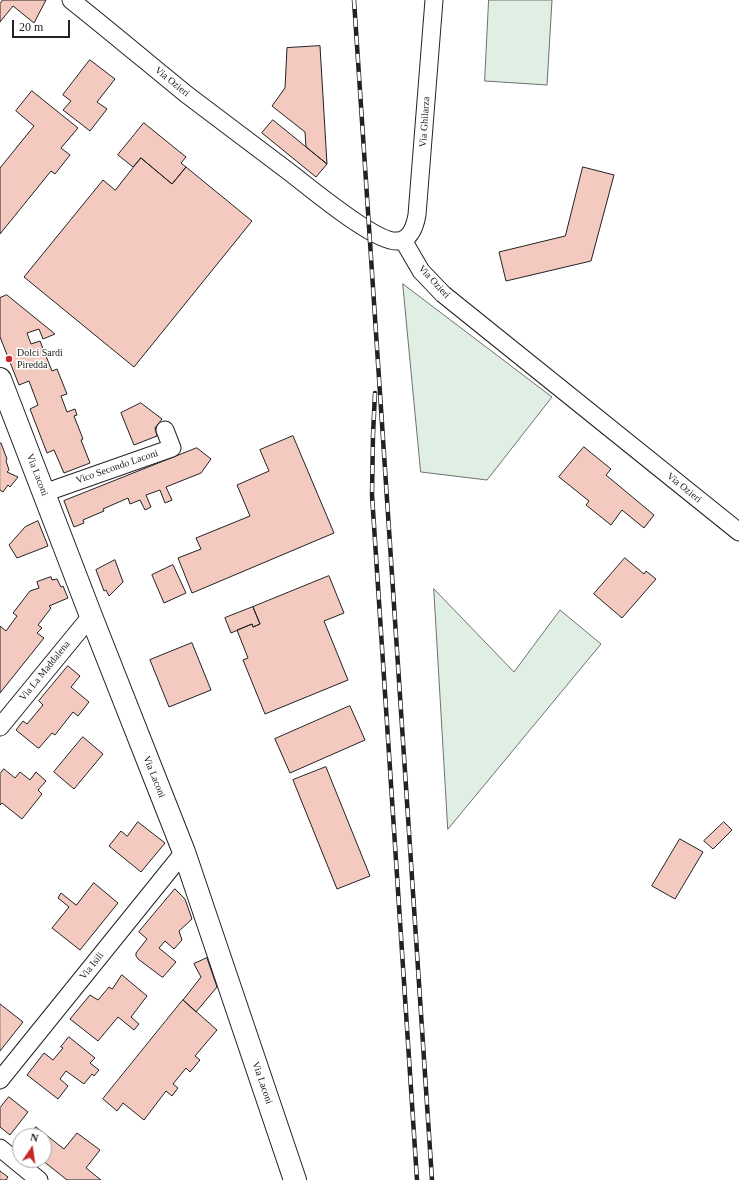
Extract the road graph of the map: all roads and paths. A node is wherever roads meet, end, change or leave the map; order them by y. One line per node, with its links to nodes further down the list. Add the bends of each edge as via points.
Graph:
1 (71, 0): 3 (street, Via Ozieri, via 187,94 356,223 389,241)
2 (434, 0): 3 (street, Via Ghilarza, via 417,215 412,231)
3 (403, 240): 7 (street, Via Ozieri, via 421,271 443,294)
4 (1, 387): 6 (street, Via Laconi)
5 (165, 430): 6 (street, Vico Secondo Laconi, via 172,448)
6 (44, 493): 8 (street, Via Laconi)
7 (739, 532)
8 (91, 616): 9 (street, Via La Maddalena); 10 (street, Via Laconi)
9 (0, 727)
10 (184, 852): 11 (street, Via Isili); 14 (street, Via Laconi)
11 (0, 1080)
12 (0, 1148): 13 (street)
13 (39, 1180)
14 (295, 1180)

